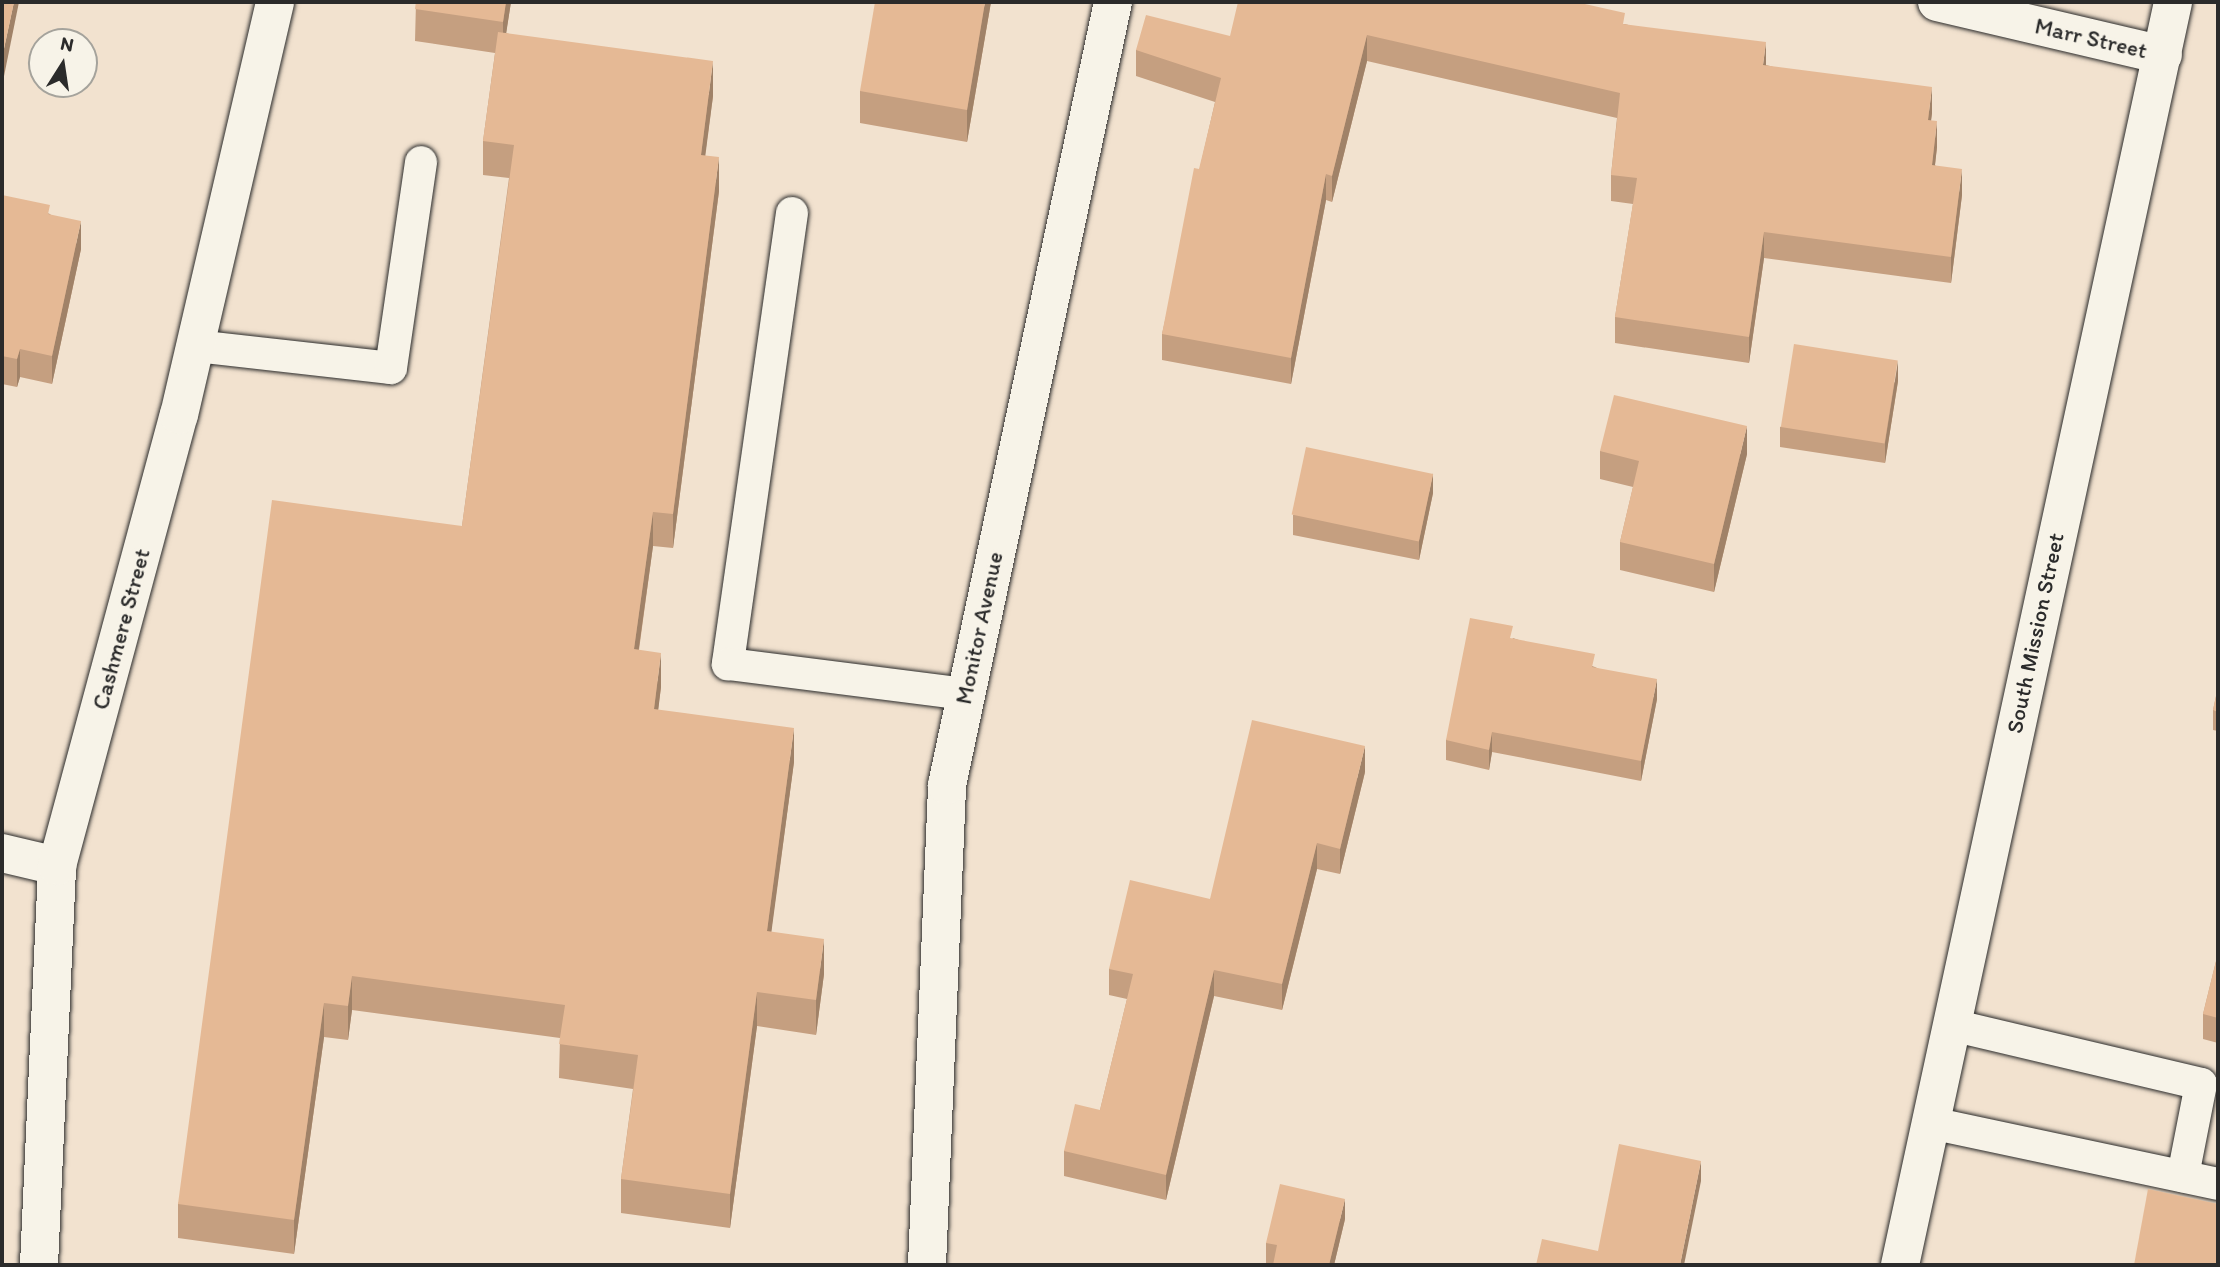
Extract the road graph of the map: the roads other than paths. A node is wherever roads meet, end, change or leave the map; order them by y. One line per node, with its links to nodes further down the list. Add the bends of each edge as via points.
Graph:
1 (275, 2): 8 (street, Cashmere Street)
2 (1113, 2): 9 (street, Monitor Avenue)
3 (1937, 2): 5 (street, Marr Street)
4 (2173, 2): 5 (street, South Mission Street)
5 (2163, 55): 12 (street, South Mission Street, via 2068,475)
6 (421, 162): 8 (lane, via 391,368)
7 (792, 213): 9 (lane, via 729,664)
8 (195, 345): 11 (street, Cashmere Street)
9 (964, 694): 17 (street, Monitor Avenue, via 947,785)
10 (2, 853): 11 (street)
11 (57, 866): 16 (street, Cashmere Street)
12 (1952, 1025): 13 (street, South Mission Street); 14 (lane, via 2201,1084)
13 (1931, 1123): 14 (lane); 18 (street, South Mission Street)
14 (2183, 1176): 15 (lane)
15 (2218, 1184)
16 (39, 1265)
17 (927, 1265)
18 (1900, 1265)

